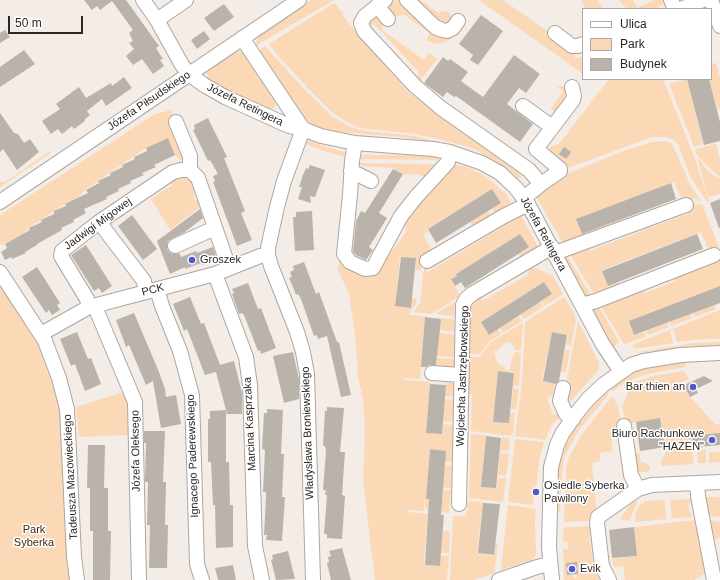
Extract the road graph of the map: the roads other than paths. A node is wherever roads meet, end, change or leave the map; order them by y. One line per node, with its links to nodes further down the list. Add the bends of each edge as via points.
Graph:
1 (143, 0): 10 (street)
2 (186, 0): 10 (street)
3 (299, 0): 14 (street, Józefa Piłsudskiego)
4 (407, 0): 11 (street, via 435,27 442,30 453,28)
5 (703, 0): 8 (street)
6 (711, 0): 12 (street)
7 (381, 3): 9 (street); 27 (street, via 362,19 364,31 415,86 441,108 529,170)
8 (683, 8)
9 (388, 19)
10 (157, 20): 16 (street)
11 (458, 21)
12 (720, 26)
13 (555, 34): 15 (street, via 572,46)
14 (242, 38): 16 (street, Józefa Piłsudskiego); 21 (street, Józefa Retingera)
15 (582, 44)
16 (189, 74): 21 (street, Józefa Retingera, via 226,97 289,126); 29 (street, Józefa Piłsudskiego)
17 (572, 87): 20 (street, via 573,100)
18 (523, 106): 20 (street)
19 (176, 122): 24 (street, via 190,156)
20 (552, 127): 27 (street, via 536,149 560,171)
21 (304, 130): 22 (street, Józefa Retingera); 35 (street, Władysława Broniewskiego, via 284,181)
22 (355, 143): 23 (street, Józefa Retingera); 25 (street)
23 (450, 152): 25 (street, via 448,162 401,216 372,268 359,267 350,262 344,254); 28 (street, Józefa Retingera, via 493,169 516,188)
24 (190, 170): 31 (street, Jadwigi Migowej, via 172,172); 32 (street, via 200,182)
25 (351, 171): 26 (street)
26 (371, 181)
27 (541, 184): 28 (street)
28 (526, 201): 34 (street, Józefa Retingera); 37 (street)
29 (0, 202)
30 (686, 205): 34 (street)
31 (99, 222): 41 (street, Ignacego Paderewskiego); 43 (street, Jadwigi Migowej, via 62,251 61,256)
32 (215, 228): 33 (street); 38 (street)
33 (175, 246)
34 (553, 250): 42 (street, Józefa Retingera); 48 (street, Wojciecha Jastrzębowskiego, via 466,299 463,305)
35 (268, 255): 38 (street, PCK); 61 (street, Władysława Broniewskiego, via 297,332 307,374)
36 (714, 255): 42 (street)
37 (427, 261)
38 (229, 268): 40 (street, PCK)
39 (0, 272): 44 (street, Tadeusza Mazowieckiego)
40 (215, 274): 41 (street, PCK); 60 (street, Marcina Kasprzaka, via 246,357 250,385 255,546)
41 (151, 290): 43 (street, PCK); 59 (street, Ignacego Paderewskiego, via 180,351 192,395 197,564)
42 (582, 305): 46 (street, Józefa Retingera)
43 (92, 306): 44 (street, PCK); 58 (street, Józefa Oleksego, via 135,402)
44 (41, 334): 57 (street, Tadeusza Mazowieckiego, via 60,378 68,409)
45 (720, 353): 46 (street, via 681,355 644,361 631,365)
46 (621, 372): 50 (street, via 589,398)
47 (432, 373): 48 (street)
48 (462, 375): 55 (street, Wojciecha Jastrzębowskiego)
49 (563, 388): 50 (street, via 560,401 566,414)
50 (573, 419): 56 (street, via 560,440 552,467)
51 (624, 426): 54 (street, via 631,476)
52 (720, 482): 53 (street)
53 (697, 483): 54 (street, via 652,485); 65 (street)
54 (638, 489): 64 (street, via 598,517 602,566)
55 (459, 504)
56 (550, 564): 62 (street); 63 (street)
57 (77, 580)
58 (139, 580)
59 (202, 580)
60 (262, 580)
61 (313, 580)
62 (499, 580)
63 (552, 580)
64 (609, 580)
65 (714, 580)

